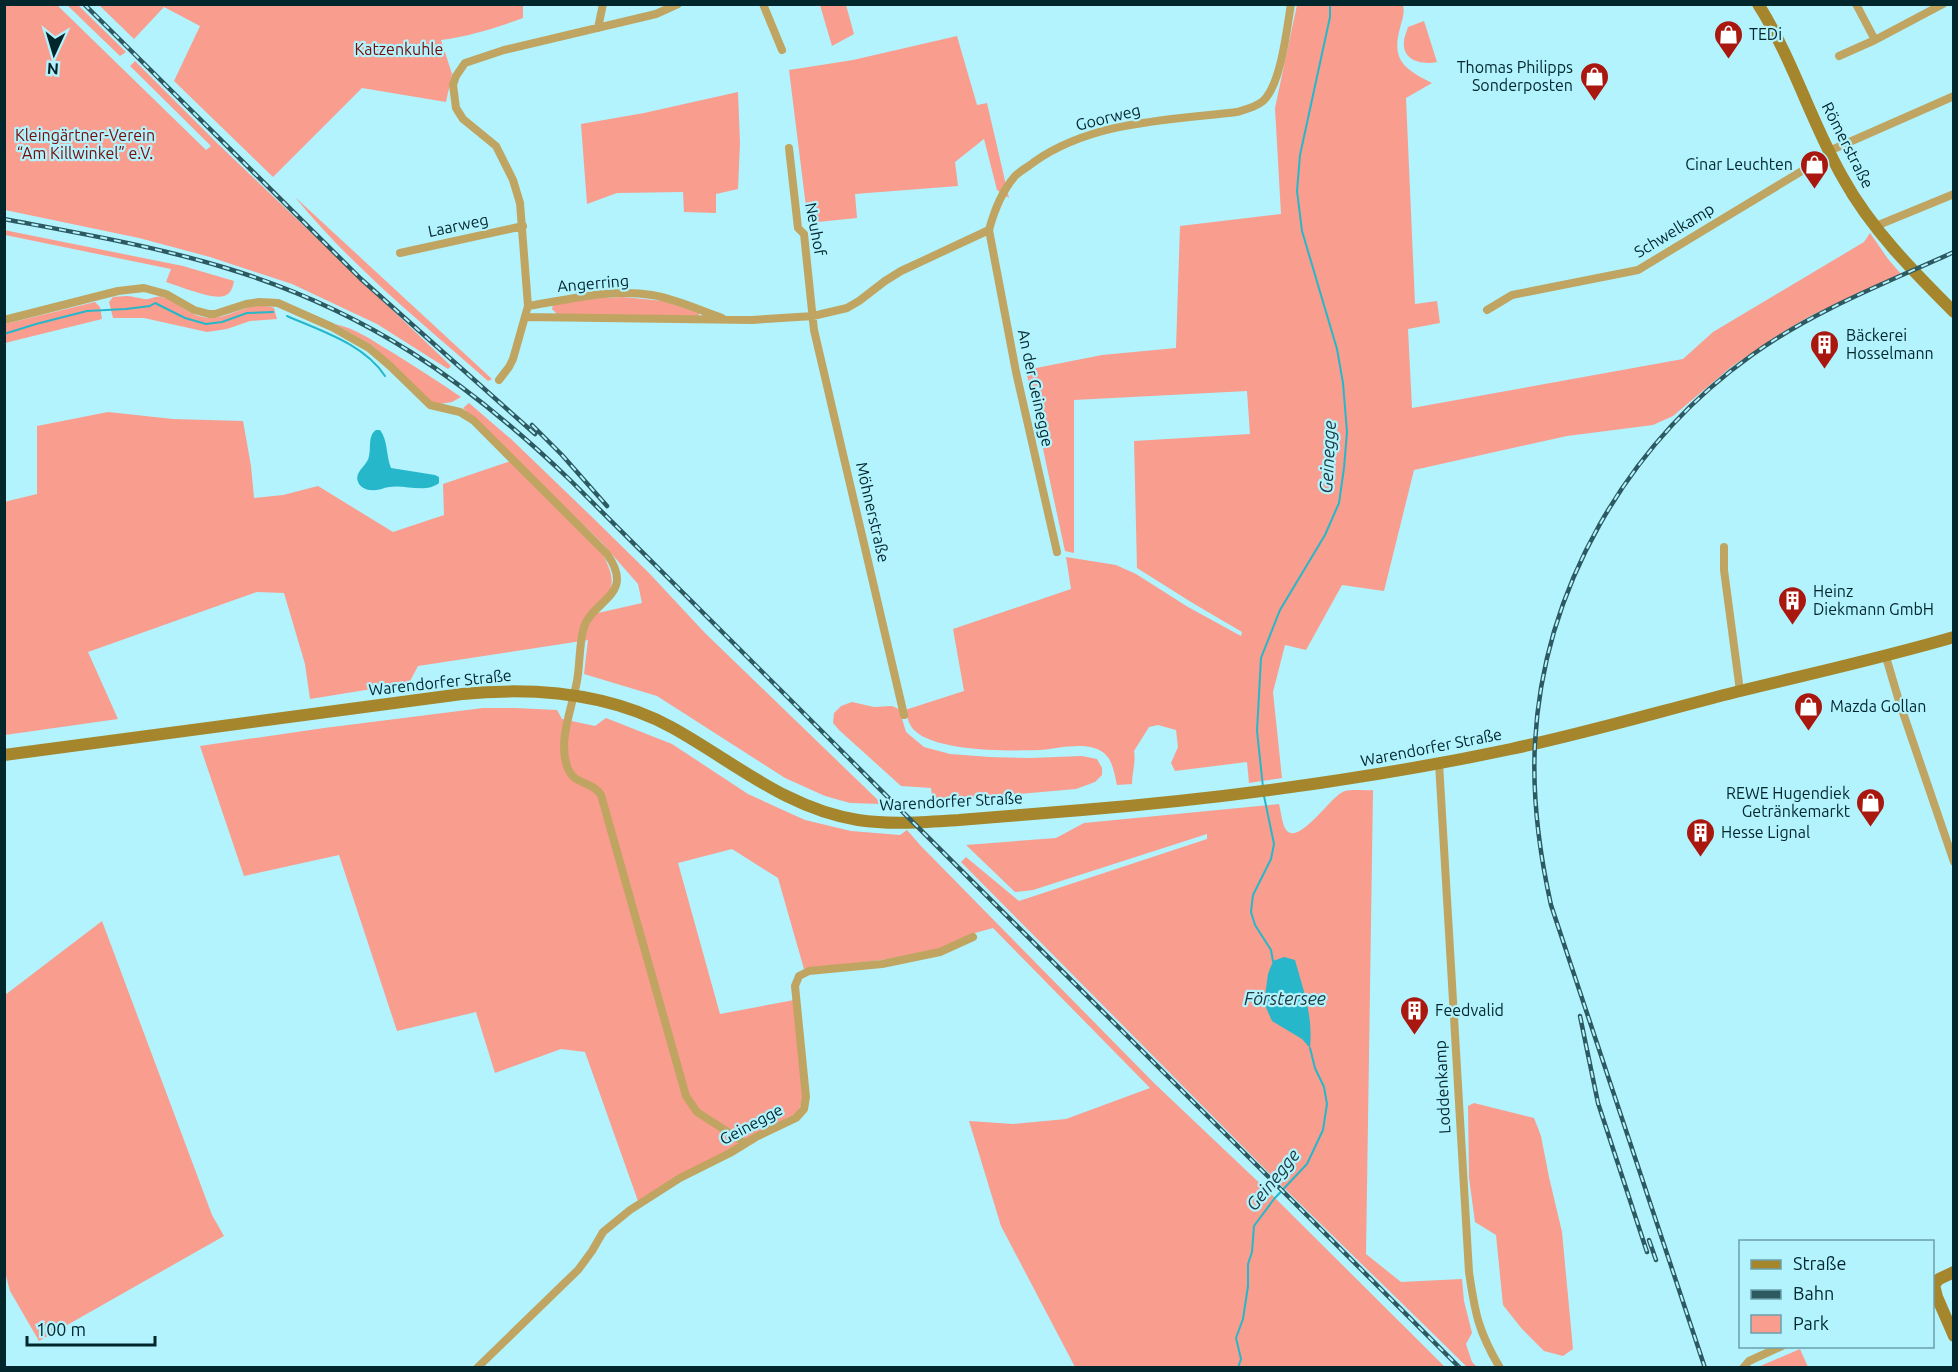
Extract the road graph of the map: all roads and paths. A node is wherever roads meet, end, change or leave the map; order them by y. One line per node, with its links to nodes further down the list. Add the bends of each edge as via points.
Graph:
1 (603, 4): 8 (street)
2 (678, 4): 8 (street, via 656,14)
3 (763, 4): 10 (street)
4 (1291, 4): 18 (street, Goorweg, via 1285,46 1270,92 1263,101 1237,112 1111,129 1083,136 1048,152 1016,175 995,208)
5 (1758, 4): 14 (street, Römerstraße, via 1778,37)
6 (1856, 4): 9 (street)
7 (1942, 4): 9 (street)
8 (598, 28): 16 (street, via 465,63 456,76 456,108 463,119 496,146 513,180)
9 (1875, 40): 11 (street)
10 (782, 50)
11 (1839, 56)
12 (1953, 96): 14 (street, Schwelkamp)
13 (789, 148): 23 (street, Neuhof)
14 (1830, 152): 17 (street, Römerstraße, via 1849,189); 21 (street, Schwelkamp, via 1638,270 1512,295)
15 (1953, 194): 17 (street)
16 (523, 226): 19 (street, Laarweg); 20 (street)
17 (1876, 226): 22 (street, Römerstraße)
18 (989, 230): 23 (street, via 901,271 847,308); 29 (street, An der Geinegge)
19 (400, 253)
20 (528, 306): 24 (street); 26 (street, Angerring, via 591,296 651,295)
21 (1487, 310)
22 (1953, 312)
23 (813, 316): 26 (street, Angerring); 34 (street, Möhnerstraße)
24 (526, 317): 26 (street, Angerring); 27 (street, via 513,359)
25 (4, 320): 33 (street, via 144,288 209,314 246,304 278,303 369,348 422,400 437,408 460,412 482,427 612,561 615,587 584,627)
26 (728, 320)
27 (499, 380)
28 (1724, 547): 32 (street)
29 (1057, 552)
30 (1953, 637): 31 (street, Warendorfer Straße)
31 (1887, 657): 32 (street, Warendorfer Straße); 37 (street)
32 (1740, 691): 36 (street, Warendorfer Straße, via 1521,747)
33 (574, 695): 35 (street, Warendorfer Straße, via 519,690 462,694); 36 (street, Warendorfer Straße, via 641,713 668,725 778,793 826,813 887,823 1233,796); 39 (street, via 565,736 569,771 601,795 686,1096 696,1112)
34 (904, 715)
35 (4, 755)
36 (1439, 763): 48 (street, Loddenkamp, via 1469,1272 1475,1314)
37 (1953, 862)
38 (973, 937): 40 (street, Geinegge, via 940,952 882,964 809,971 800,976 795,986 804,1109 796,1118)
39 (729, 1134): 40 (street); 41 (street)
40 (745, 1143): 41 (street, Geinegge)
41 (730, 1153): 47 (street, Geinegge, via 680,1178 612,1224 578,1270)
42 (1953, 1272): 43 (street)
43 (1934, 1284)
44 (1934, 1288): 45 (street)
45 (1953, 1336)
46 (1780, 1348): 49 (street, via 1749,1361)
47 (477, 1368)
48 (1500, 1368)
49 (1743, 1368)

